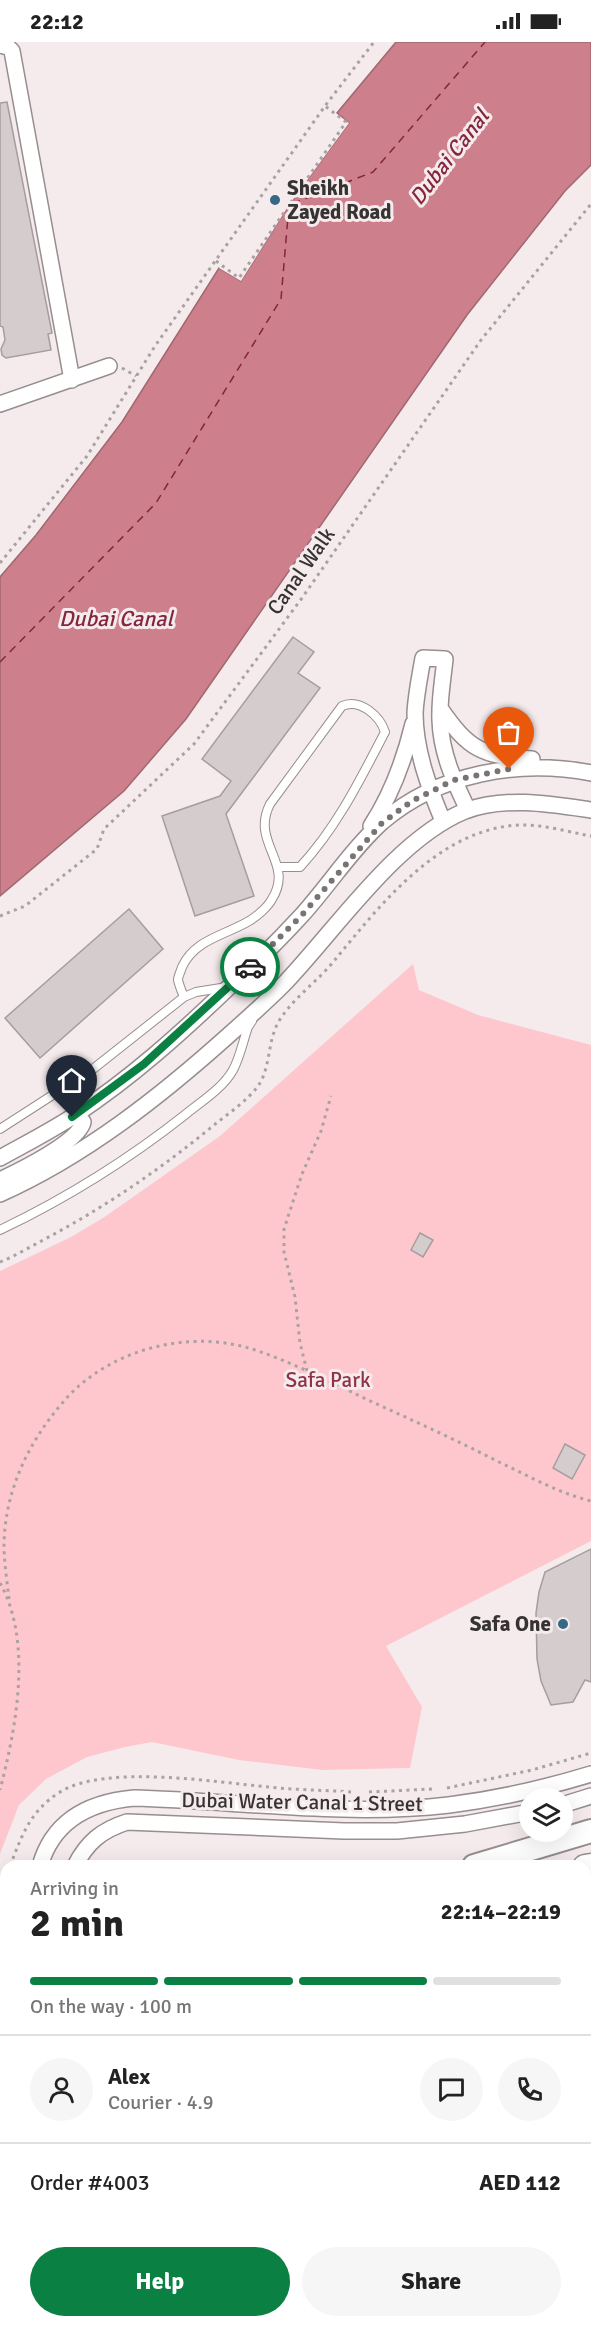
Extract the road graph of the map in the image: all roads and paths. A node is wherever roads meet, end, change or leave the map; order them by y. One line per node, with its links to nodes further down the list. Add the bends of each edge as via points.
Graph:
1 (374, 42): 3 (path)
2 (0, 45): 7 (street, via 12,51)
3 (325, 106): 5 (path); 5 (path, via 346,122 239,278)
4 (591, 204): 22 (path, Canal Walk, via 481,340 194,744 104,829 97,849 25,906)
5 (216, 261): 9 (path, via 155,346 87,456)
6 (109, 366): 7 (street)
7 (72, 380): 8 (street)
8 (0, 404)
9 (0, 563)
10 (440, 708): 11 (street, via 445,659 423,658); 12 (street, via 465,740 479,749 507,758 543,759); 14 (street, via 442,740)
11 (415, 715): 15 (street); 20 (street, via 395,783)
12 (564, 767): 13 (street); 14 (street, via 521,767)
13 (591, 773)
14 (454, 780): 15 (street); 16 (street)
15 (430, 791): 18 (street); 20 (street, via 382,823)
16 (468, 810): 17 (street, via 542,802); 18 (street)
17 (591, 810)
18 (443, 821): 25 (street, via 382,873)
19 (591, 836): 33 (path, via 520,825 495,828 471,835 421,867 367,921 280,1020 260,1084 248,1097 179,1154 123,1193)
20 (354, 853): 23 (street, via 301,916)
21 (278, 867): 21 (lane, via 263,828 264,816 342,706 358,704 376,716 385,732 343,812 315,850 300,867); 24 (lane, via 279,885 271,901 250,921 193,951 178,978)
22 (0, 916)
23 (231, 986): 24 (lane); 27 (street, via 144,1064)
24 (184, 997): 28 (lane, via 93,1069)
25 (264, 1004): 31 (street, via 134,1114 59,1164); 32 (lane, via 248,1027 232,1072 207,1097 100,1177)
26 (331, 1096): 34 (path, via 284,1229 284,1252)
27 (72, 1117): 29 (street); 30 (street, via 83,1122 76,1135)
28 (0, 1129)
29 (0, 1158)
30 (0, 1180)
31 (0, 1194)
32 (0, 1230)
33 (0, 1262)
34 (307, 1371): 35 (path, via 544,1485); 37 (path, via 253,1349 210,1342 165,1344 123,1357 73,1390 44,1424 22,1461 9,1502 4,1544)
35 (591, 1501)
36 (0, 1583): 37 (path)
37 (9, 1599): 42 (path, via 17,1639 18,1692 12,1745)
38 (591, 1753): 41 (path)
39 (591, 1774): 48 (street, Dubai Water Canal 1 Street, via 504,1795 400,1808 112,1800 71,1819 55,1835)
40 (432, 1789): 47 (path, via 362,1793 186,1779 92,1779 59,1792 42,1805 28,1821)
41 (444, 1789)
42 (0, 1790)
43 (591, 1796): 44 (street)
44 (573, 1802)
45 (519, 1814): 49 (street, Dubai Water Canal 1 Street, via 465,1824 372,1831 127,1822 94,1838)
46 (591, 1831): 50 (main road)
47 (12, 1860)
48 (42, 1860)
49 (78, 1860)
50 (494, 1860)

